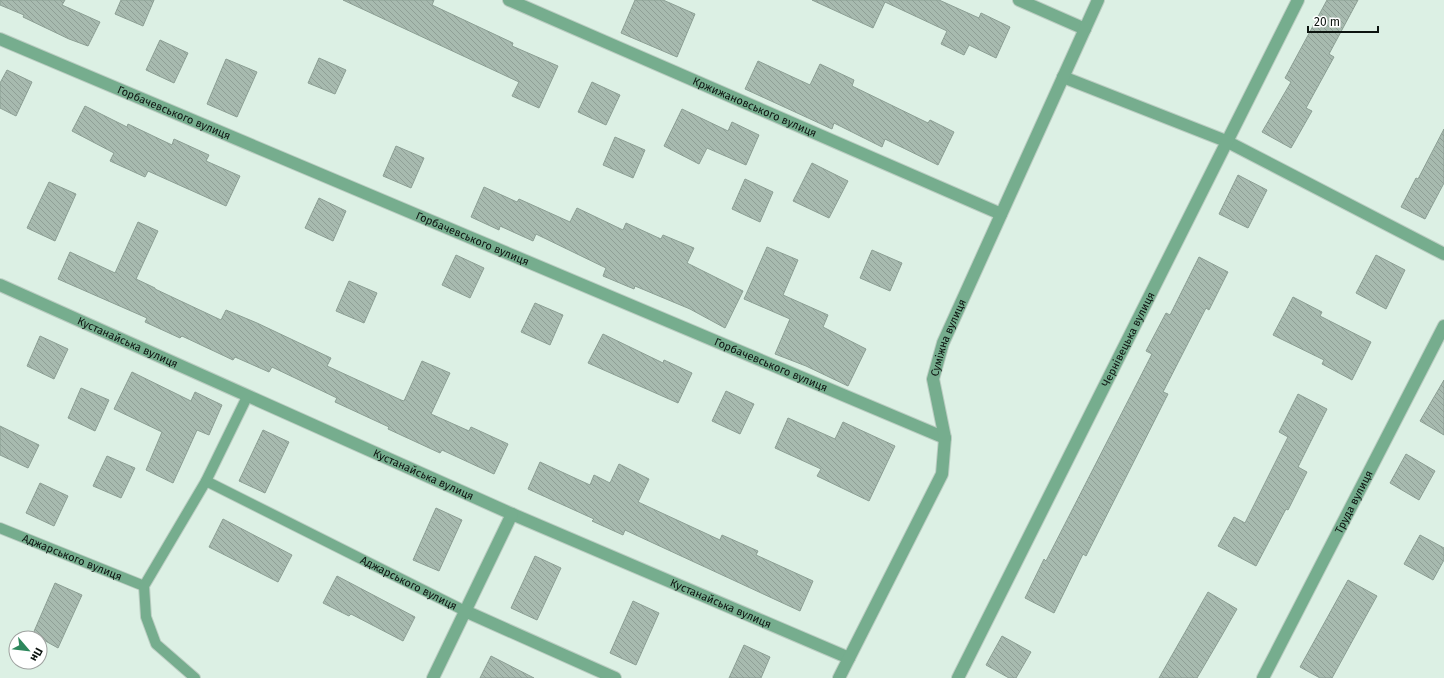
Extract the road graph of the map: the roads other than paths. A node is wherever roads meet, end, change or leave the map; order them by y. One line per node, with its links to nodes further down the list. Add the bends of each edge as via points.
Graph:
1 (509, 0): 9 (street, Кржижановського вулиця)
2 (1019, 0): 5 (street)
3 (1098, 0): 5 (street, Суміжна вулиця)
4 (1298, 0): 8 (street, Чернівецька вулиця)
5 (1085, 29): 7 (street, Суміжна вулиця)
6 (0, 39): 14 (street, Горбачевського вулиця)
7 (1063, 76): 8 (street); 9 (street, Суміжна вулиця)
8 (1226, 141): 10 (street); 25 (street, Чернівецька вулиця)
9 (1001, 214): 14 (street, Суміжна вулиця, via 943,343 933,380)
10 (1444, 254)
11 (0, 285): 13 (street, Кустанайська вулиця)
12 (1444, 326): 26 (street, Труда вулиця)
13 (247, 397): 15 (lane); 16 (street, Кустанайська вулиця)
14 (945, 438): 20 (street, Суміжна вулиця, via 942,474)
15 (206, 481): 18 (lane); 19 (lane, Аджарського вулиця)
16 (512, 514): 19 (street); 20 (street, Кустанайська вулиця)
17 (0, 528): 18 (lane, Аджарського вулиця)
18 (144, 586): 21 (lane, via 146,617 156,644)
19 (465, 610): 22 (street); 23 (street, Аджарського вулиця)
20 (849, 658): 24 (street, Суміжна вулиця)
21 (195, 678)
22 (433, 678)
23 (615, 678)
24 (839, 678)
25 (958, 678)
26 (1263, 678)

